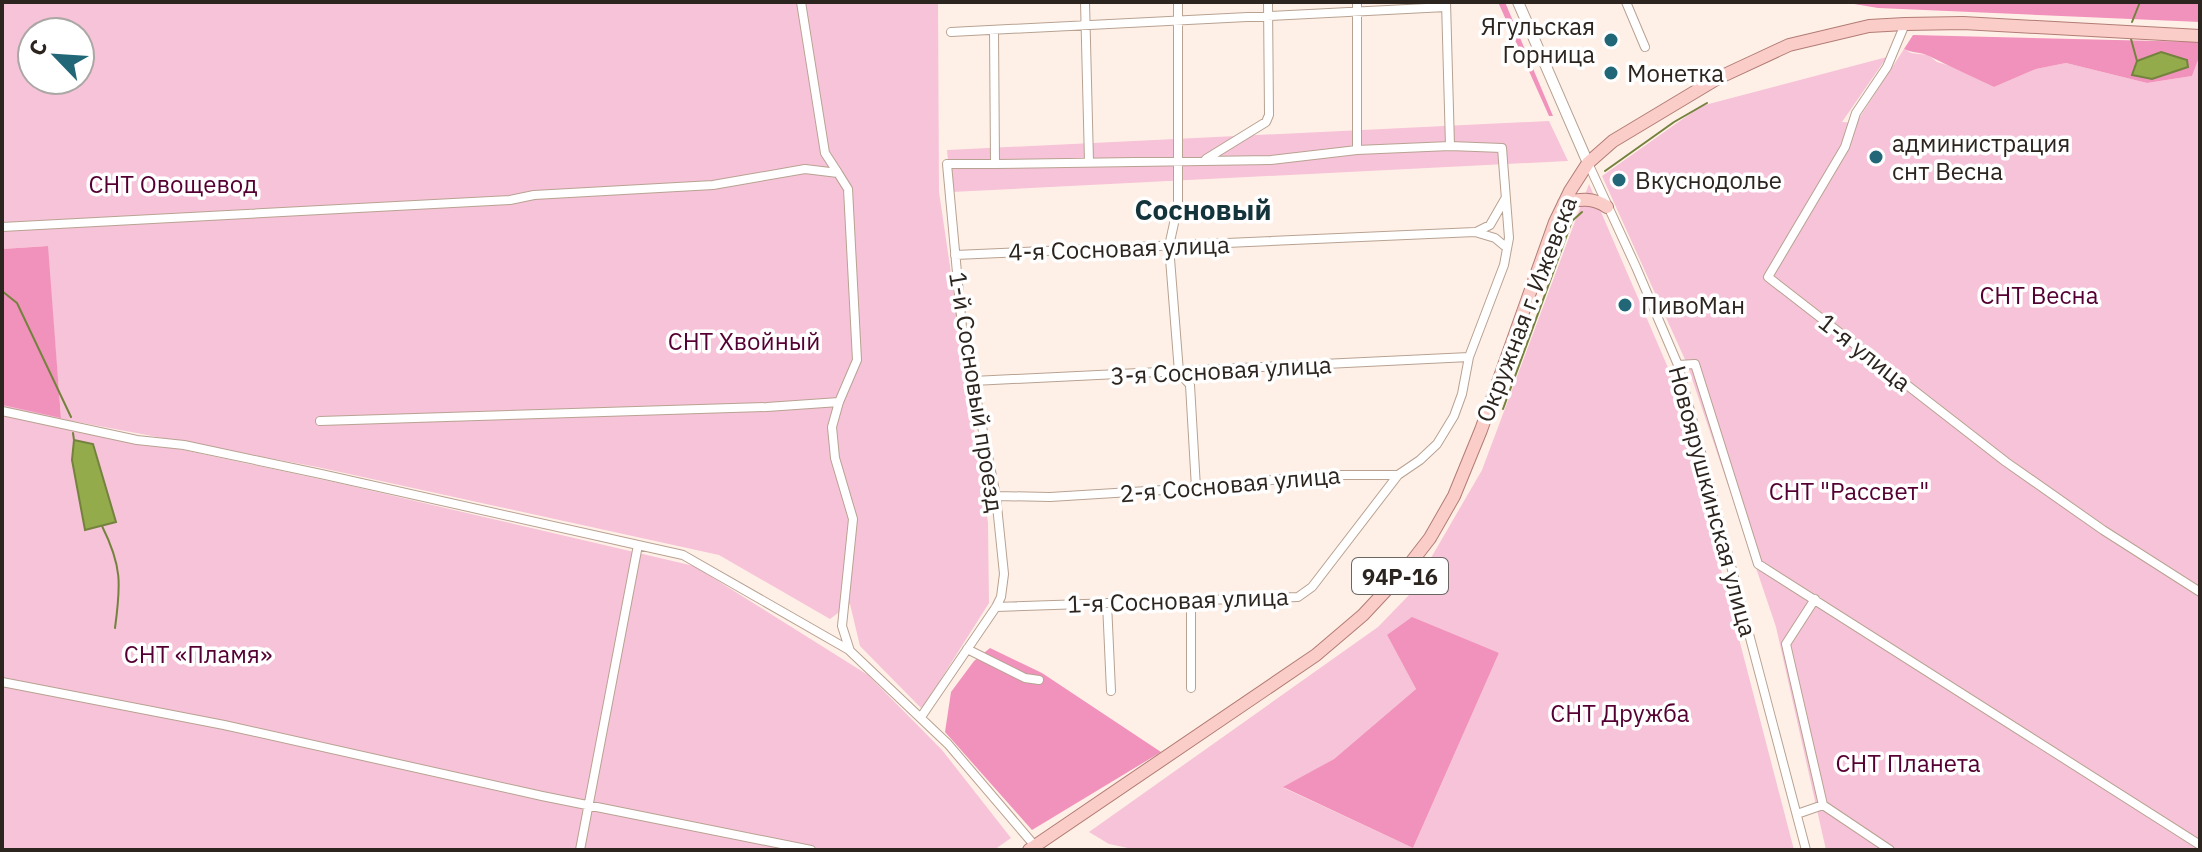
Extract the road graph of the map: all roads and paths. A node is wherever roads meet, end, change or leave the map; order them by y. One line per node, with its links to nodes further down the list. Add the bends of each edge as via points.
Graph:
1 (801, 2): 24 (street, via 825,153)
2 (1085, 2): 12 (street)
3 (1178, 2): 10 (street)
4 (1268, 2): 9 (street)
5 (1518, 2): 22 (street)
6 (1626, 2): 16 (street)
7 (1446, 4): 8 (street); 17 (street)
8 (1357, 7): 9 (street); 18 (street)
9 (1268, 16): 10 (street); 19 (street, via 1266,122)
10 (1179, 21): 12 (street); 20 (street)
11 (1905, 24): 15 (main road, Окружная г. Ижевска / 94Р-16); 22 (main road, Окружная г. Ижевска / 94Р-16, via 1869,26 1789,45 1718,78 1613,141); 44 (street, 1-я улица, via 1887,67 1856,113 1845,147 1768,277 2006,462)
12 (1085, 26): 13 (street); 21 (street)
13 (994, 30): 14 (street); 23 (street)
14 (951, 32)
15 (2200, 36)
16 (1645, 47)
17 (1450, 146): 18 (street); 25 (street, via 1502,148)
18 (1357, 150): 19 (street, via 1271,160)
19 (1204, 160): 20 (street)
20 (1179, 161): 21 (street); 30 (street, via 1178,205)
21 (1089, 162): 23 (street)
22 (1588, 163): 26 (main road, Окружная г. Ижевска / 94Р-16); 27 (street, Новоярушкинская улица)
23 (995, 164): 32 (street, 1-й Сосновый проезд, via 947,164)
24 (838, 173): 28 (street, via 805,169 713,185 510,200); 37 (street, via 848,189 857,360)
25 (1507, 194): 29 (street, via 1490,225); 31 (street)
26 (1564, 203): 27 (main road, via 1589,200); 60 (main road, Окружная г. Ижевска / 94Р-16, via 1459,483 1430,538 1406,569 1316,655)
27 (1607, 207): 34 (street, Новоярушкинская улица)
28 (2, 227)
29 (1475, 232): 30 (street, 4-я Сосновая улица); 31 (street)
30 (1169, 246): 32 (street, 4-я Сосновая улица); 35 (street)
31 (1507, 248): 33 (street)
32 (955, 255): 36 (street, 1-й Сосновый проезд)
33 (1469, 357): 35 (street, 3-я Сосновая улица); 40 (street, via 1447,431 1429,454)
34 (1678, 365): 45 (street, via 1695,364 1758,564); 58 (street, Новоярушкинская улица)
35 (1179, 372): 36 (street, 3-я Сосновая улица); 41 (street, via 1190,385)
36 (973, 381): 42 (street, 1-й Сосновый проезд)
37 (839, 402): 39 (street); 50 (street, via 832,427 835,458 853,519 842,626)
38 (2, 411): 43 (street, via 184,445)
39 (320, 421)
40 (1398, 475): 41 (street, 2-я Сосновая улица, via 1319,475); 46 (street, 1-я Сосновая улица, via 1306,593 1288,599)
41 (1196, 488): 42 (street, 2-я Сосновая улица)
42 (996, 496): 48 (street, 1-й Сосновый проезд, via 1004,574)
43 (638, 545): 50 (street, via 683,555); 56 (street)
44 (2200, 592)
45 (1815, 599): 57 (street, via 1786,644); 59 (street)
46 (1191, 601): 47 (street, 1-я Сосновая улица); 53 (street)
47 (1107, 603): 48 (street, 1-я Сосновая улица); 54 (street)
48 (996, 607): 49 (street)
49 (967, 649): 51 (street); 55 (street)
50 (850, 651): 55 (street)
51 (1039, 680)
52 (2, 682): 56 (street)
53 (1191, 688)
54 (1111, 691)
55 (921, 717): 60 (street)
56 (589, 805): 61 (street); 62 (street)
57 (1823, 805): 58 (street); 64 (street)
58 (1797, 814): 63 (street, Новоярушкинская улица)
59 (2200, 845)
60 (1032, 848)
61 (580, 850)
62 (811, 850)
63 (1806, 850)
64 (1890, 850)

